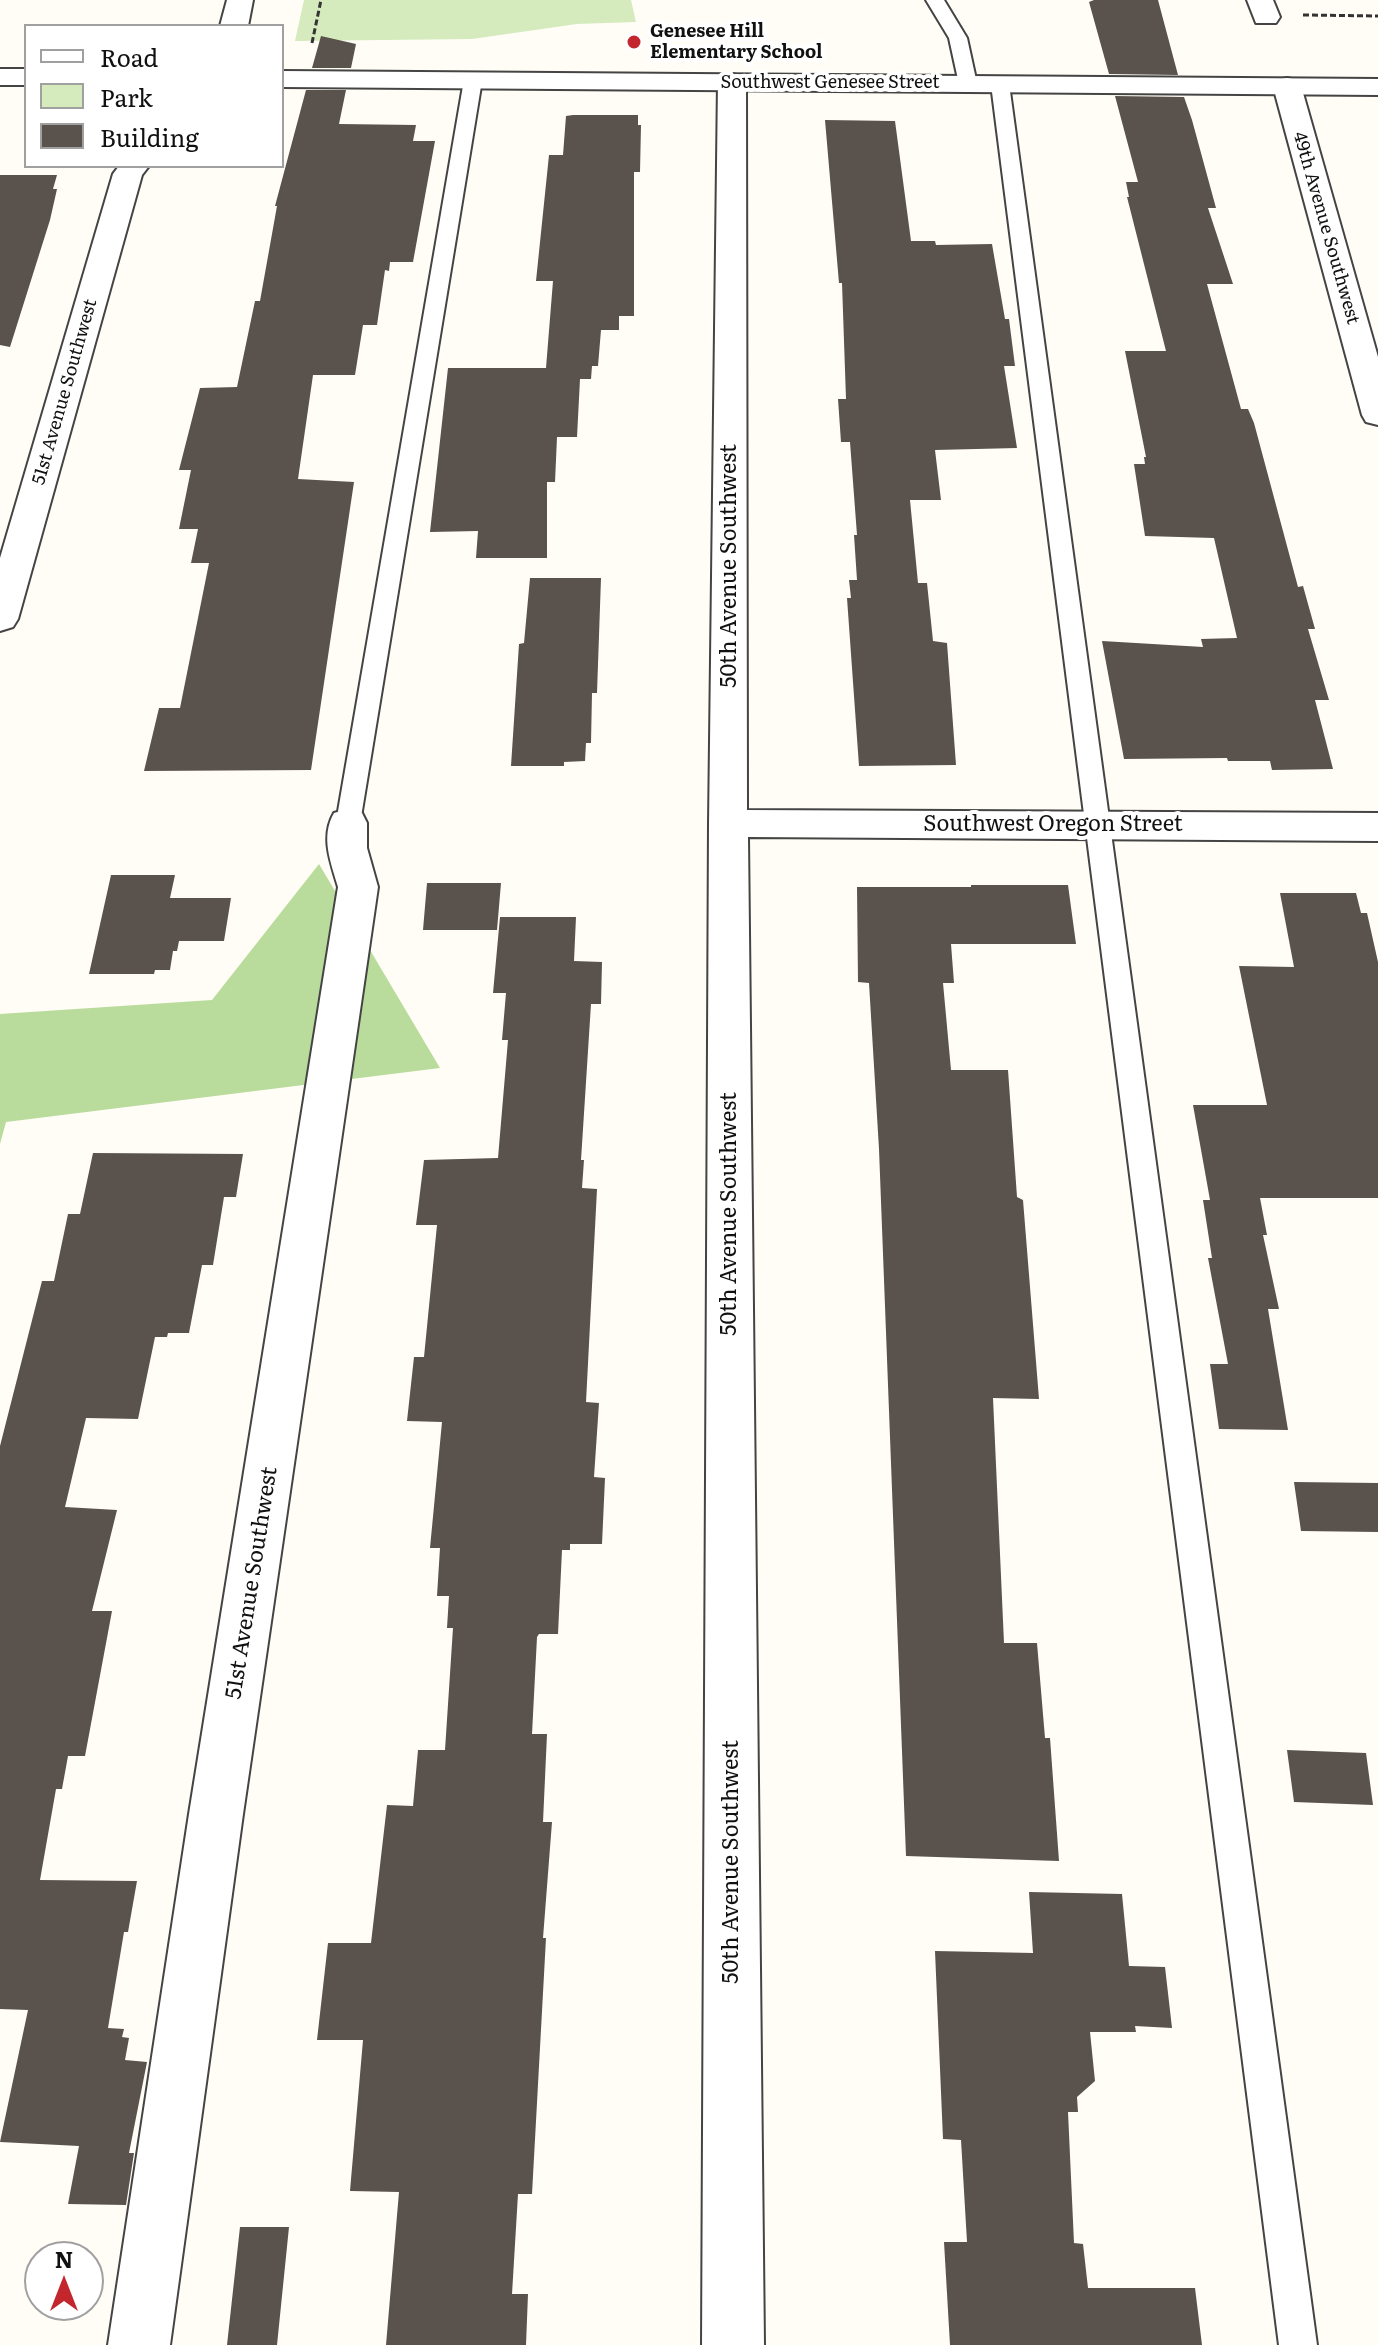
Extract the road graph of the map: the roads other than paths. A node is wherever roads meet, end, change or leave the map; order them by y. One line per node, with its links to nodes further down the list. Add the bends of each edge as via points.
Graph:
1 (240, 0): 3 (street)
2 (935, 0): 9 (lane, via 958,38)
3 (234, 24)
4 (0, 77): 5 (street)
5 (24, 77)
6 (284, 79): 7 (street, Southwest Genesee Street)
7 (473, 80): 8 (street, Southwest Genesee Street); 16 (lane)
8 (732, 82): 9 (street, Southwest Genesee Street); 17 (street, 50th Avenue Southwest)
9 (968, 84): 10 (street, Southwest Genesee Street)
10 (1000, 84): 11 (street, Southwest Genesee Street); 18 (lane)
11 (1287, 86): 12 (street, Southwest Genesee Street); 14 (street, 49th Avenue Southwest)
12 (1378, 87)
13 (132, 168): 15 (street, 51st Avenue Southwest)
14 (1378, 415)
15 (0, 619)
16 (348, 823): 20 (street, 51st Avenue Southwest, via 347,848 358,887)
17 (728, 823): 18 (street, Southwest Oregon Street); 21 (street, 50th Avenue Southwest)
18 (1098, 825): 19 (street, Southwest Oregon Street); 22 (lane)
19 (1378, 827)
20 (139, 2345)
21 (733, 2345)
22 (1298, 2345)

